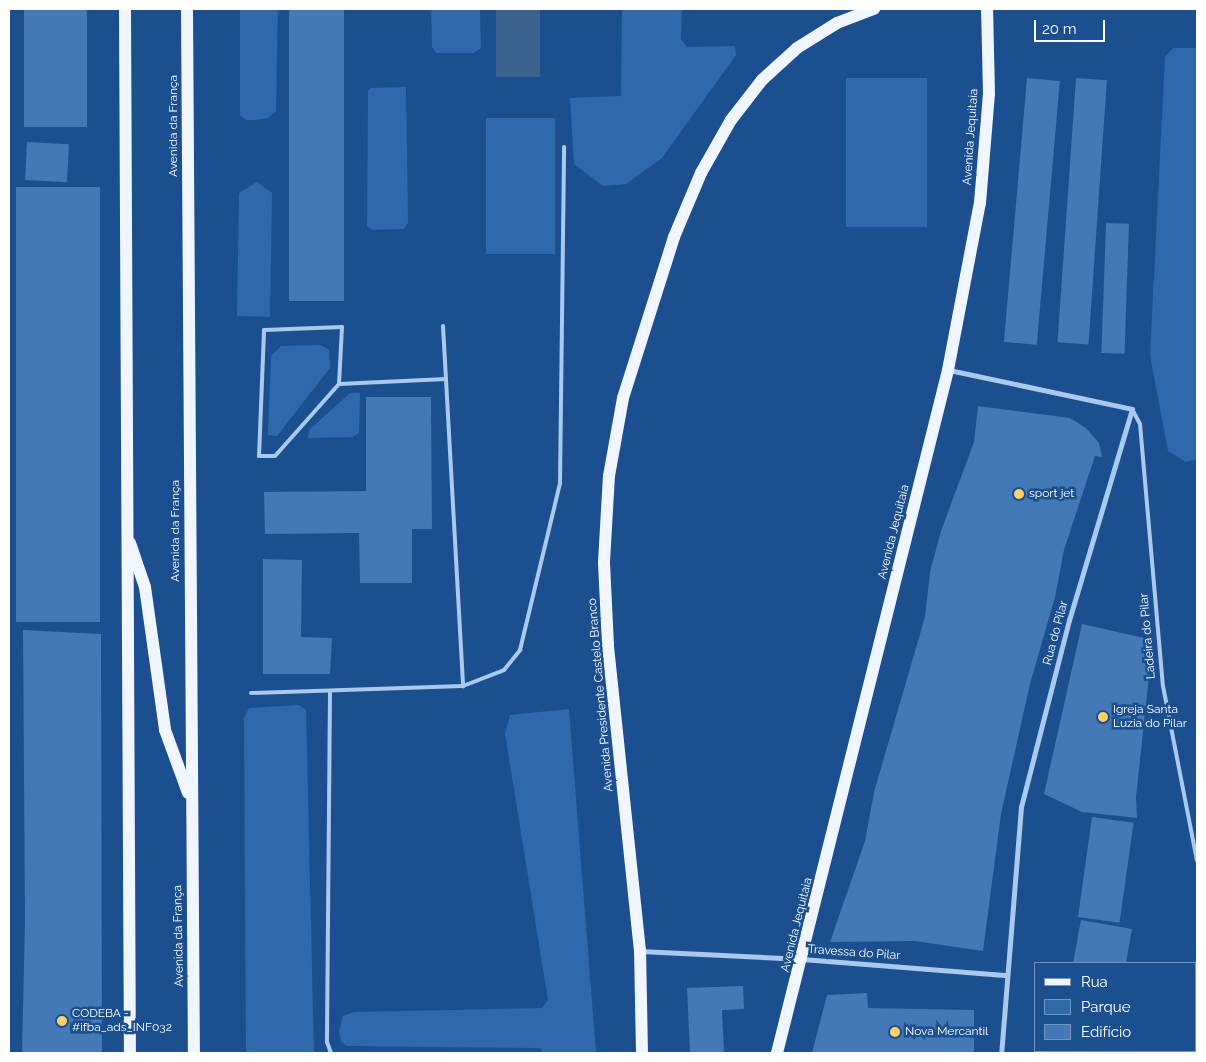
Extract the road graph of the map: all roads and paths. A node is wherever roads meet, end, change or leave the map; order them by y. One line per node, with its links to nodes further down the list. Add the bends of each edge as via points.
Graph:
1 (125, 9): 11 (main road)
2 (187, 9): 15 (main road, Avenida da França)
3 (874, 9): 17 (main road, Avenida Presidente Castelo Branco, via 836,24 797,48 762,80 731,120 702,173 674,237 623,398 609,476 604,562 608,645)
4 (987, 9): 7 (main road, Avenida Jequitaia, via 989,94 980,204)
5 (564, 147): 12 (lane, via 560,483 520,650 504,670)
6 (443, 326): 8 (lane)
7 (948, 370): 10 (street); 18 (main road, Avenida Jequitaia)
8 (446, 379): 9 (lane); 12 (lane)
9 (339, 384): 9 (lane, via 342,327 264,330 259,456 275,456)
10 (1132, 409): 16 (lane, Ladeira do Pilar, via 1140,424 1163,686); 19 (street, Rua do Pilar, via 1069,620 1021,807)
11 (126, 532): 15 (main road, via 144,587 165,730); 20 (main road)
12 (463, 686): 13 (lane)
13 (330, 692): 14 (lane); 22 (lane, via 326,1042)
14 (251, 693)
15 (191, 798): 21 (main road, Avenida da França)
16 (1197, 861)
17 (640, 951): 18 (street, Travessa do Pilar); 23 (main road, Avenida Presidente Castelo Branco)
18 (802, 959): 19 (street, Travessa do Pilar); 24 (main road, Avenida Jequitaia)
19 (1007, 975): 25 (street, Rua do Pilar)
20 (130, 1053)
21 (194, 1053)
22 (331, 1053)
23 (642, 1053)
24 (777, 1053)
25 (1001, 1053)

